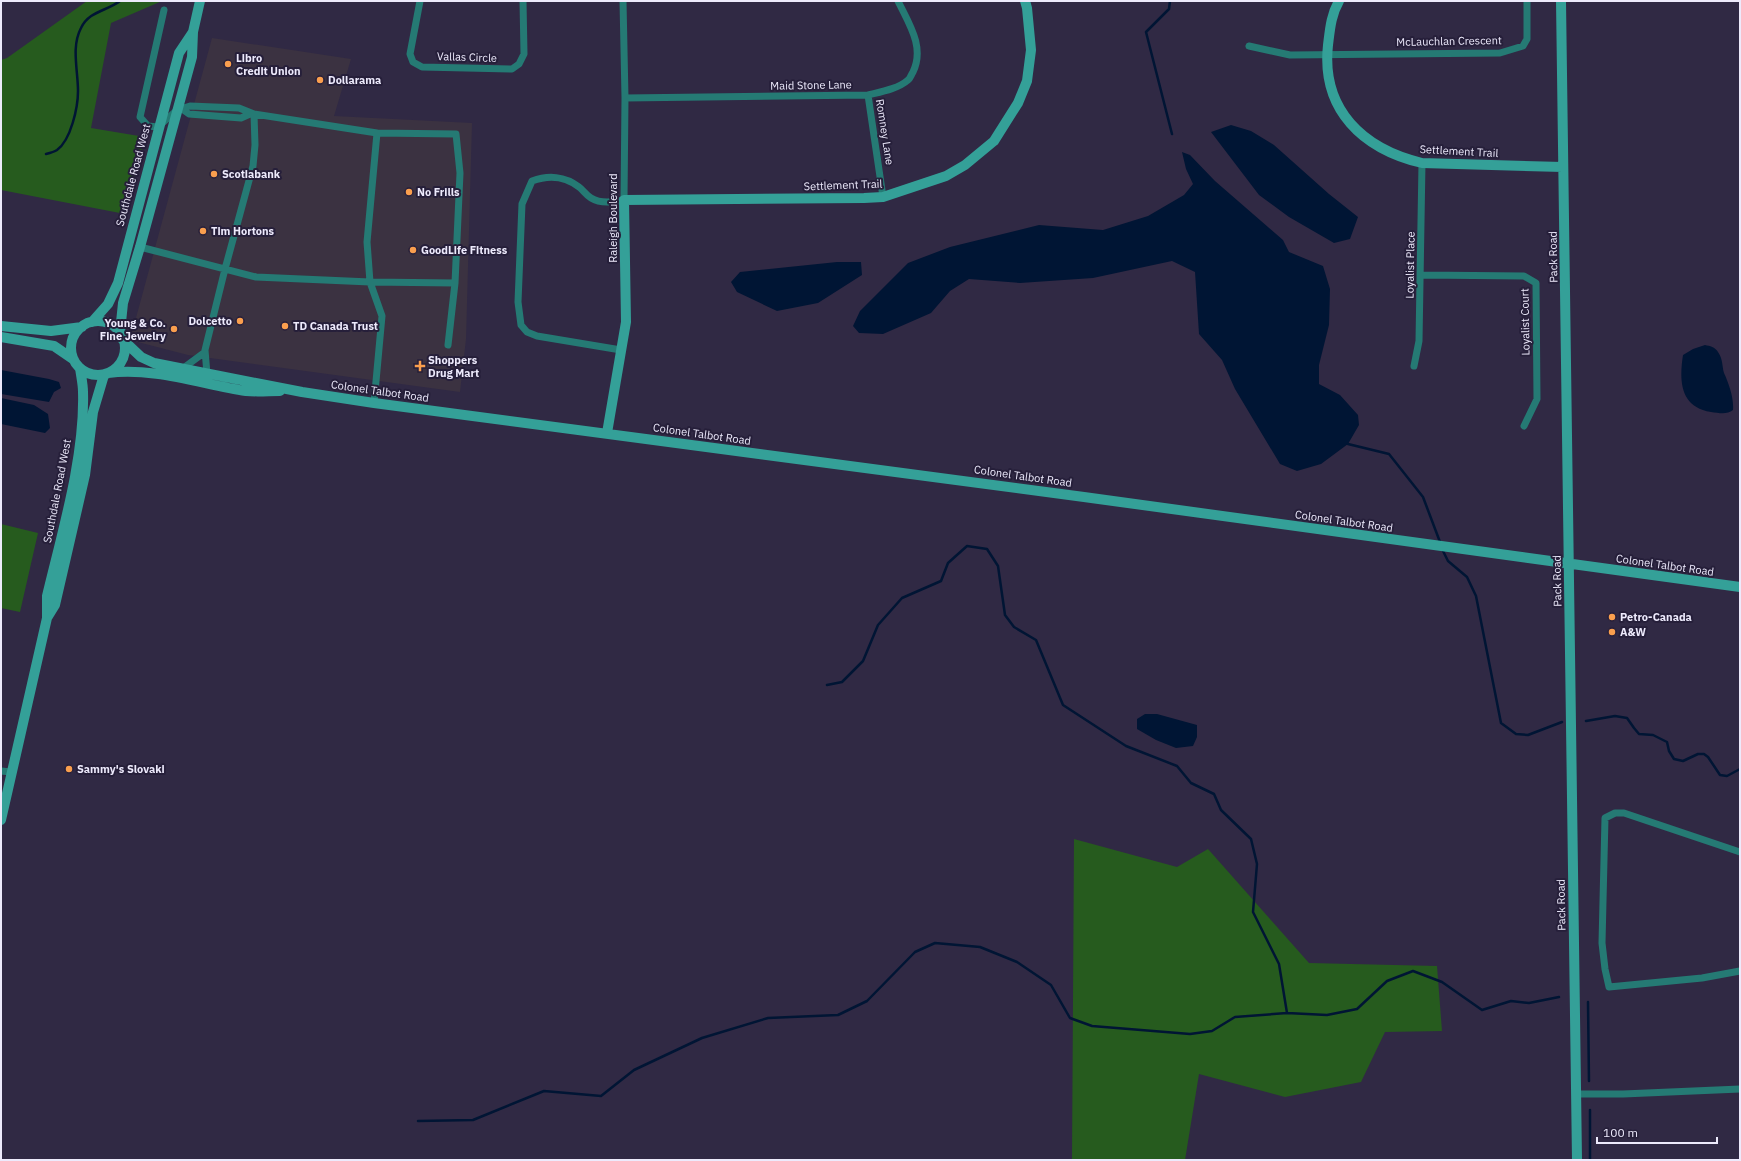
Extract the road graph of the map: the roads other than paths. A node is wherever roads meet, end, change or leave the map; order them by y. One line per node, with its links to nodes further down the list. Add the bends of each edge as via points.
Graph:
1 (200, 1): 11 (main road, Southdale Road West)
2 (420, 1): 3 (street, Vallas Circle, via 410,54 413,62 422,67 512,69 520,64 524,54)
3 (523, 1)
4 (623, 1): 15 (street, Raleigh Boulevard)
5 (898, 1): 14 (street, Maid Stone Lane, via 914,34 918,52 917,63 909,80 896,87)
6 (1025, 1): 22 (main road, Settlement Trail, via 1031,50 1027,81 1018,103 994,141 966,165 946,176)
7 (1339, 1): 13 (main road, Settlement Trail, via 1331,17)
8 (1527, 1): 13 (street, McLauchlan Crescent, via 1527,39 1523,46 1500,53)
9 (1561, 1): 21 (main road, Pack Road)
10 (164, 10): 18 (street, via 140,118 148,126)
11 (193, 32): 16 (main road, Southdale Road West, via 192,57); 18 (main road, Southdale Road West, via 179,53)
12 (1249, 46): 13 (street, McLauchlan Crescent, via 1290,55)
13 (1327, 54): 20 (main road, Settlement Trail, via 1333,94 1351,126 1370,142 1387,151)
14 (868, 95): 15 (street, Maid Stone Lane); 22 (street, Romney Lane)
15 (625, 98): 23 (street, Raleigh Boulevard)
16 (180, 110): 17 (street, via 189,114 241,118); 18 (street); 24 (main road, Southdale Road West)
17 (252, 114): 19 (street); 25 (street, via 255,145 253,166)
18 (158, 127): 29 (main road, Southdale Road West, via 118,283 108,304)
19 (377, 133): 27 (street, via 367,242); 28 (street, via 456,134 460,173)
20 (1422, 163): 21 (main road, Settlement Trail); 26 (street, Loyalist Place)
21 (1563, 167): 47 (main road, Pack Road)
22 (883, 197): 23 (main road, Settlement Trail)
23 (624, 200): 35 (main road, Raleigh Boulevard, via 626,322); 35 (street, via 609,203 590,198 577,186 556,177 532,181 522,204 518,302 521,325 527,332 537,336)
24 (140, 247): 25 (street); 32 (main road, Southdale Road West, via 123,303)
25 (224, 268): 27 (street, via 256,276); 36 (street)
26 (1422, 275): 38 (street, Loyalist Place, via 1419,341); 45 (street, Loyalist Court, via 1524,276 1536,283 1537,399)
27 (370, 282): 28 (street); 44 (street, via 382,316)
28 (455, 283): 34 (street)
29 (92, 322): 31 (main road); 32 (main road, via 114,326)
30 (1, 326): 31 (main road, via 51,331)
31 (82, 327): 37 (main road, via 72,341)
32 (122, 336): 40 (main road, Colonel Talbot Road, via 141,357); 41 (main road, via 124,357 119,365)
33 (1, 337): 37 (main road, via 54,346)
34 (448, 345)
35 (621, 350): 46 (main road, Raleigh Boulevard)
36 (204, 352): 40 (street); 42 (street)
37 (73, 359): 39 (main road)
38 (1414, 366)
39 (80, 368): 41 (main road, via 94,375); 49 (main road, Southdale Road West, via 84,391 81,428 71,490 47,596)
40 (182, 369): 42 (main road, Colonel Talbot Road)
41 (106, 374): 43 (main road, Colonel Talbot Road, via 125,371 248,391); 49 (main road, Southdale Road West, via 93,412 85,475 55,605)
42 (207, 374): 43 (main road, Colonel Talbot Road)
43 (302, 392): 44 (main road, Colonel Talbot Road)
44 (374, 403): 46 (main road, Colonel Talbot Road)
45 (1524, 426)
46 (608, 433): 47 (main road, Colonel Talbot Road)
47 (1569, 564): 48 (main road, Colonel Talbot Road); 55 (main road, Pack Road)
48 (1740, 588)
49 (47, 618): 50 (main road, Southdale Road West)
50 (6, 772): 51 (main road, Southdale Road West)
51 (1, 820)
52 (1740, 852): 53 (street, via 1624,813 1615,812 1605,818 1602,943 1609,987 1702,978)
53 (1740, 971)
54 (1740, 1088): 55 (street)
55 (1576, 1094): 56 (main road, Pack Road)
56 (1577, 1160)

